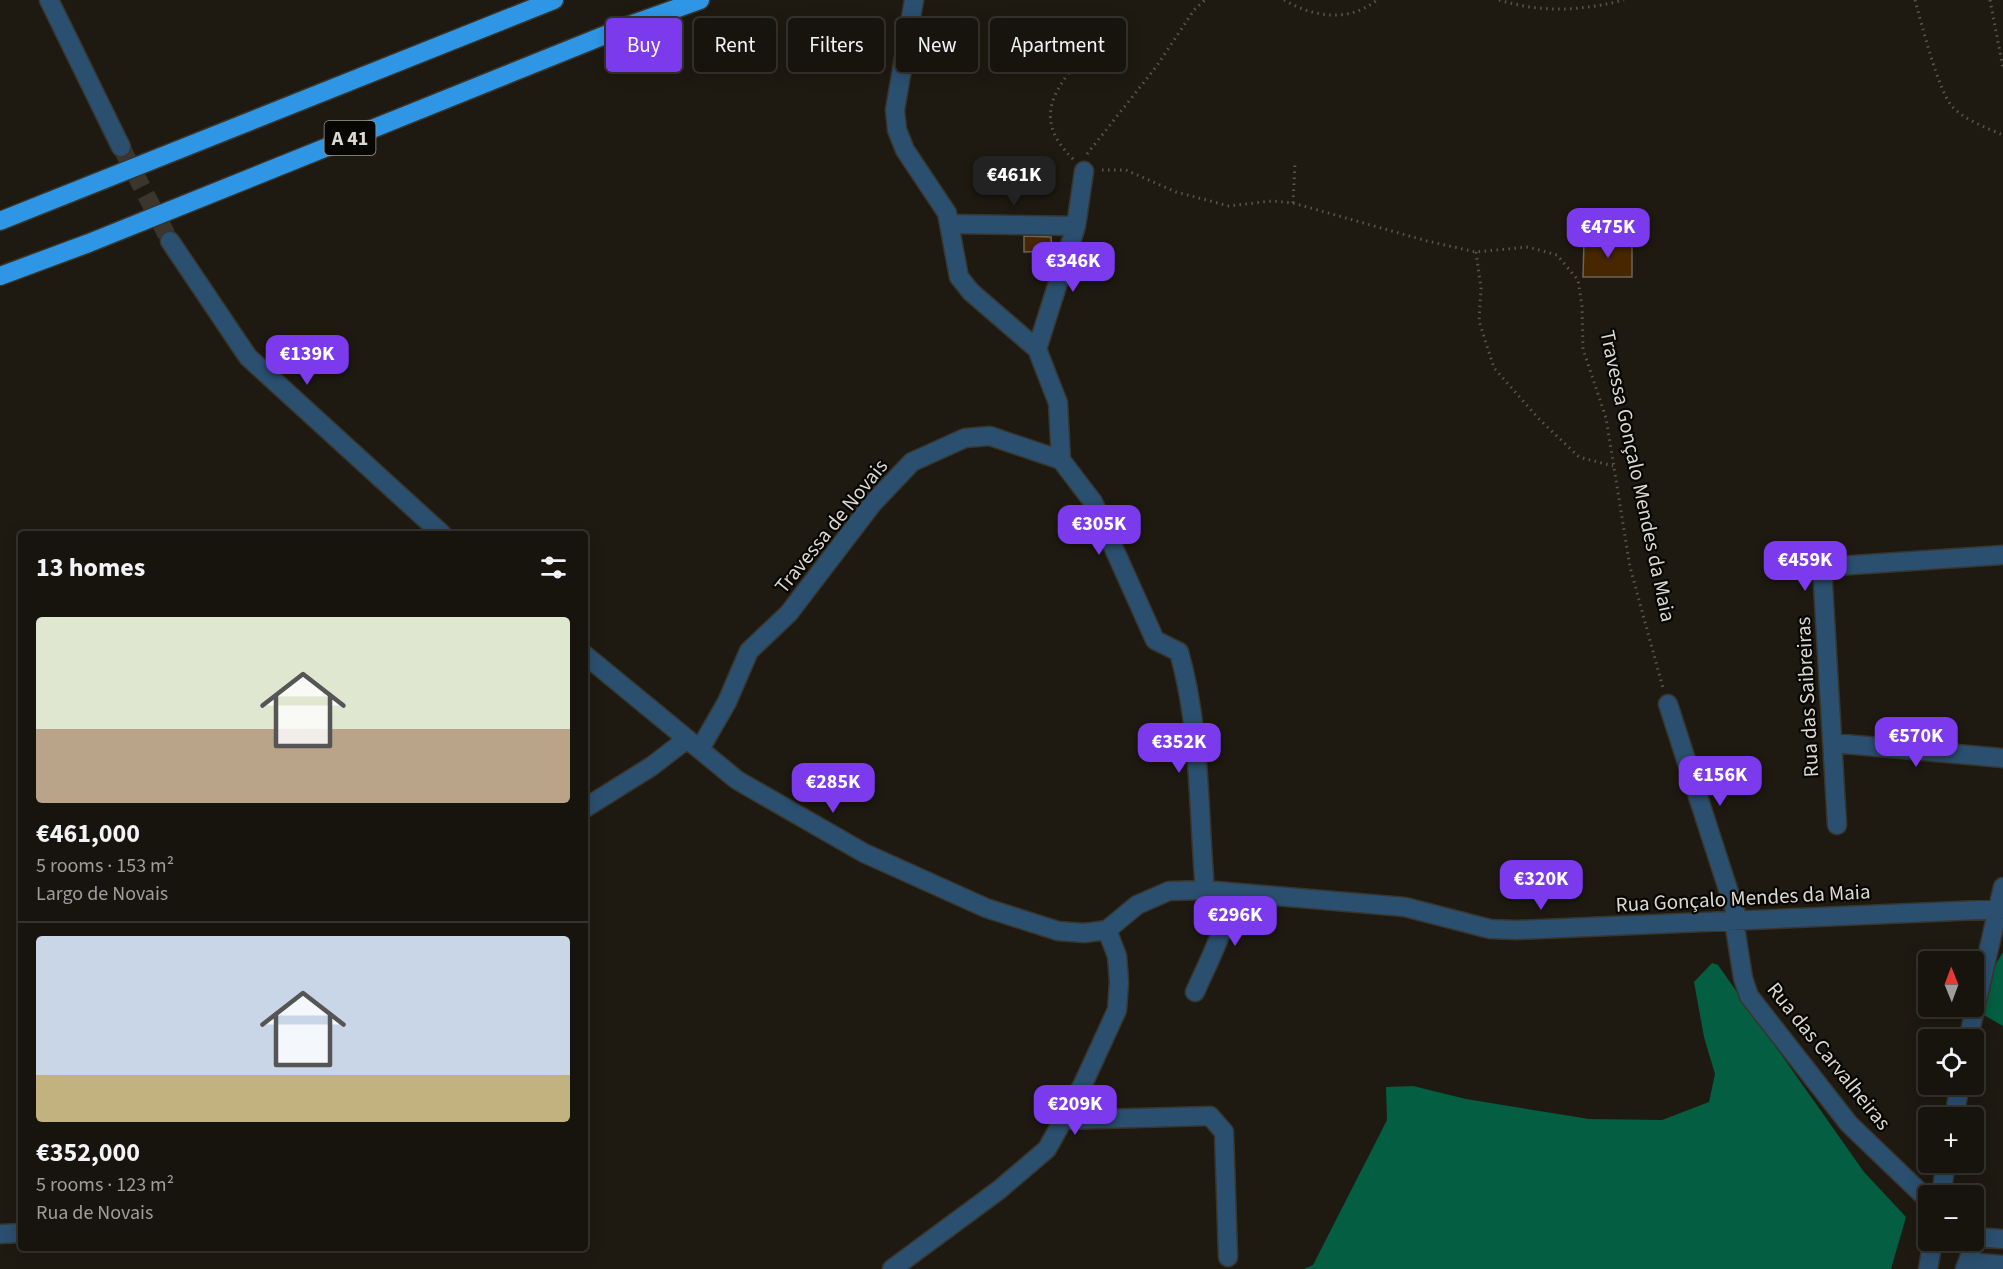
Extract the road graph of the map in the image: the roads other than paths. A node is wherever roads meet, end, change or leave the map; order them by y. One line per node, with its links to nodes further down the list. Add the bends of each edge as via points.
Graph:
1 (49, 0): 5 (street)
2 (554, 0): 7 (highway, A 41)
3 (700, 0): 11 (highway, A 41)
4 (914, 0): 8 (street, via 896,110 897,130 904,150 947,213)
5 (121, 147)
6 (1081, 168): 9 (street)
7 (0, 221)
8 (950, 224): 9 (street); 12 (street, via 959,277)
9 (1076, 226): 12 (street)
10 (170, 241): 14 (street, via 248,357)
11 (0, 276)
12 (1037, 349): 13 (street, via 1058,403)
13 (1061, 460): 19 (street, Travessa de Novais, via 990,436 964,438 912,462 873,503 789,613 749,651 727,702); 24 (street, via 1093,502 1155,640 1179,652 1196,740)
14 (439, 531)
15 (2003, 555): 18 (street, Rua das Saibreiras, via 1822,567)
16 (588, 657): 19 (street)
17 (1668, 704): 27 (street)
18 (1833, 743): 20 (street); 22 (street, Rua das Saibreiras)
19 (694, 744): 21 (street); 28 (street, via 737,780 864,853 976,904 1058,931)
20 (2003, 758)
21 (588, 806)
22 (1838, 825)
23 (2003, 887): 26 (street)
24 (1205, 890): 25 (street, Rua Gonçalo Mendes da Maia); 28 (street, Rua Gonçalo Mendes da Maia, via 1169,891 1137,905)
25 (1229, 892): 27 (street, Rua Gonçalo Mendes da Maia, via 1405,907 1490,929); 29 (street, via 1221,933)
26 (2000, 909): 27 (street, Rua Gonçalo Mendes da Maia); 30 (street)
27 (1736, 921): 32 (street, Rua das Carvalheiras, via 1749,996 1849,1124)
28 (1107, 930): 31 (street, via 1117,956 1117,1010)
29 (1195, 992)
30 (1971, 1029)
31 (1063, 1120): 38 (street, via 1210,1116 1224,1132); 41 (street, via 1047,1149 999,1190)
32 (1918, 1190)
33 (18, 1233): 34 (street)
34 (0, 1234)
35 (1984, 1239): 36 (street)
36 (2003, 1239)
37 (1931, 1251): 42 (street)
38 (1228, 1257)
39 (1966, 1265): 40 (street)
40 (2003, 1265)
41 (892, 1269)
42 (1929, 1269)

